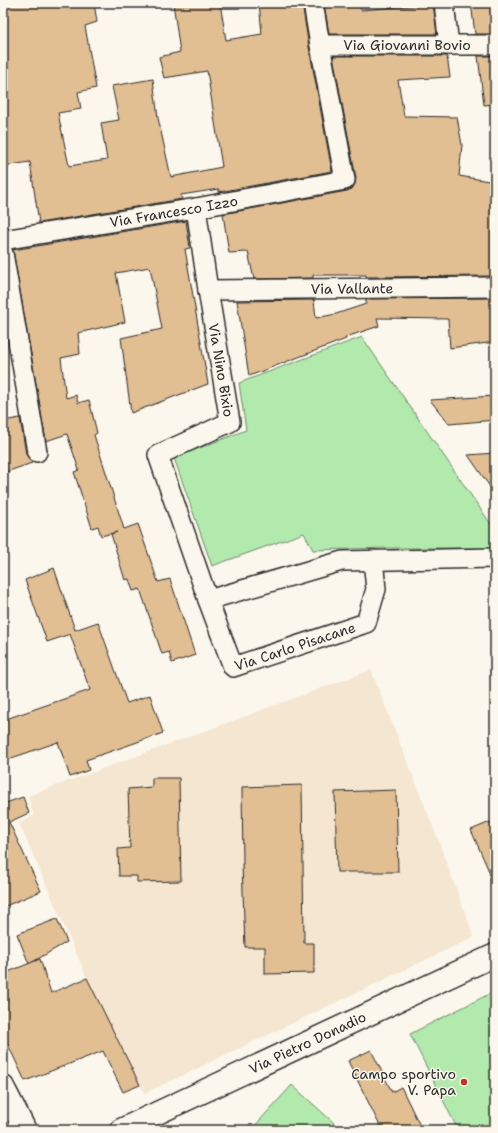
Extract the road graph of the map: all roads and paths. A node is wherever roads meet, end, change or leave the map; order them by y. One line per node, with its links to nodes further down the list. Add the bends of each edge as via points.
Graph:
1 (313, 3): 3 (street)
2 (444, 3): 4 (street)
3 (320, 45): 4 (street, Via Giovanni Bovio); 6 (street, Via Francesco Izzo, via 345,180)
4 (449, 45): 5 (street, Via Giovanni Bovio)
5 (495, 45)
6 (196, 208): 7 (street, Via Francesco Izzo); 10 (street, Via Nino Bixio)
7 (3, 240)
8 (3, 253): 11 (street)
9 (495, 287): 10 (street, Via Vallante)
10 (208, 290): 14 (street, Via Nino Bixio, via 230,422 158,455)
11 (37, 452)
12 (495, 558): 13 (street)
13 (373, 560): 14 (street, via 342,561); 14 (street, Via Carlo Pisacane, via 376,589 366,623 233,667)
14 (208, 600)
15 (495, 955): 18 (main road, Via Pietro Donadio)
16 (3, 1087): 17 (main road)
17 (25, 1130)
18 (121, 1130)

